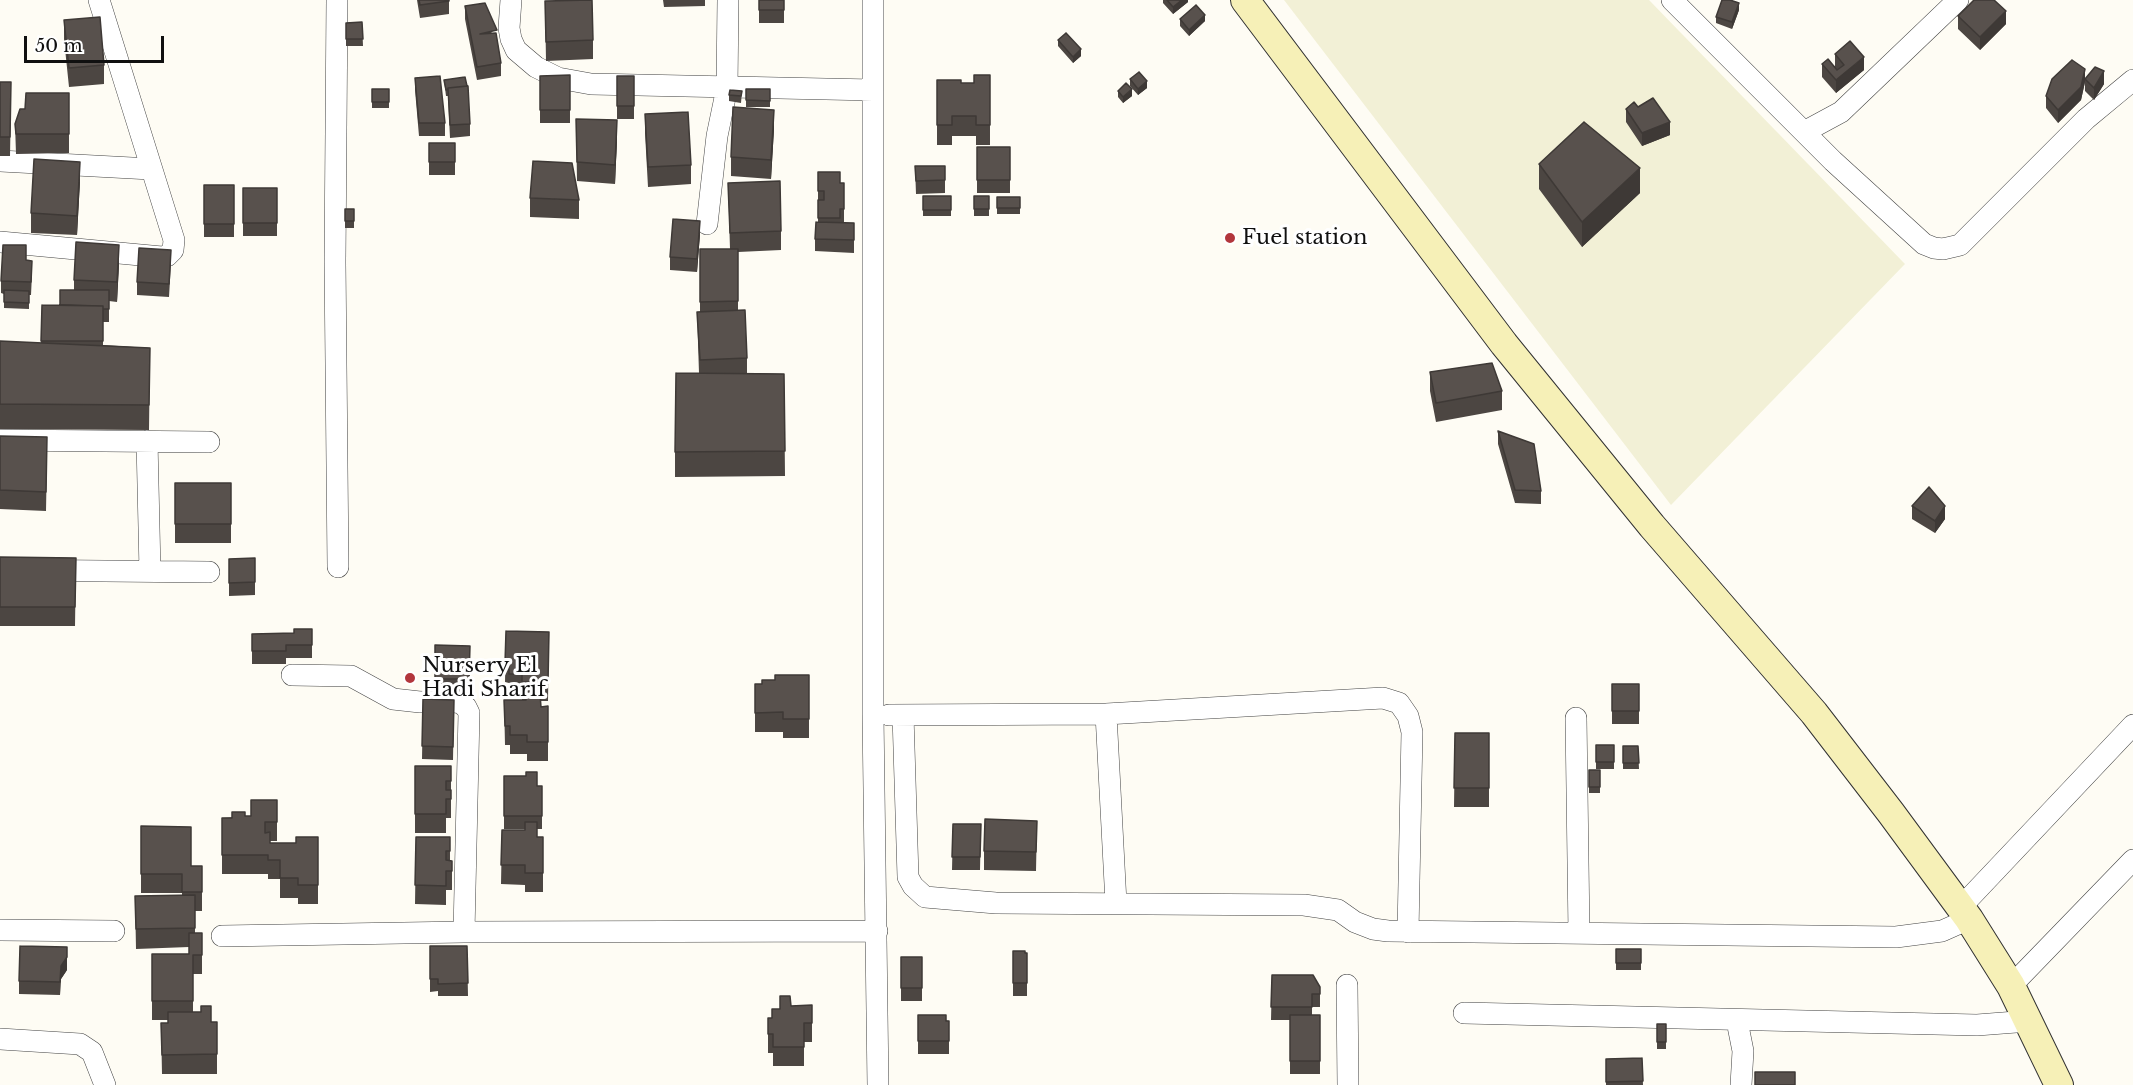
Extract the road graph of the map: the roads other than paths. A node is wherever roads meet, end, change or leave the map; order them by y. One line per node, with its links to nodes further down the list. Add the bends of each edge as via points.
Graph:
1 (99, 0): 14 (street)
2 (337, 0): 20 (street)
3 (511, 0): 10 (street, via 511,39 516,50 536,68 558,78 591,84)
4 (728, 0): 10 (street)
5 (873, 0): 11 (street)
6 (1245, 0): 32 (main road, via 1504,344 1652,526 1814,713)
7 (1672, 0): 12 (street)
8 (1958, 0): 12 (street, via 1841,112)
9 (2133, 80): 12 (street, via 2086,119 1960,245 1943,249 1924,244)
10 (727, 88): 11 (street); 15 (street)
11 (873, 90): 26 (street)
12 (1804, 132)
13 (0, 161): 14 (street)
14 (151, 169): 16 (street, via 174,240 173,250 167,256)
15 (707, 224)
16 (0, 242)
17 (0, 440): 18 (street)
18 (147, 441): 19 (street); 22 (street)
19 (209, 442)
20 (338, 567)
21 (0, 570): 22 (street)
22 (150, 571): 23 (street)
23 (209, 572)
24 (292, 675): 36 (street, via 351,676 393,699 448,701 466,707 469,713)
25 (1106, 714): 27 (street); 31 (street); 37 (street, via 1383,698 1400,703 1412,732)
26 (873, 715): 27 (street); 34 (street)
27 (903, 715): 31 (street, via 908,877 925,897 996,903)
28 (1576, 718): 38 (street)
29 (2133, 725): 32 (street)
30 (2133, 860): 41 (street)
31 (1116, 903): 37 (street, via 1304,905 1338,910 1373,929)
32 (1964, 914): 38 (street, via 1942,931 1896,937); 41 (main road)
33 (0, 930): 35 (street)
34 (877, 931): 36 (street); 47 (street)
35 (114, 932)
36 (464, 932): 39 (street)
37 (1408, 932): 38 (street)
38 (1578, 933)
39 (222, 936)
40 (1347, 985): 48 (street)
41 (2011, 986): 44 (main road)
42 (1464, 1013): 43 (street)
43 (1737, 1021): 44 (street, via 1977,1025); 49 (street, via 1743,1052)
44 (2029, 1021): 50 (main road)
45 (0, 1040): 46 (street, via 80,1044 92,1052)
46 (105, 1085)
47 (878, 1085)
48 (1348, 1085)
49 (1741, 1085)
50 (2059, 1085)

